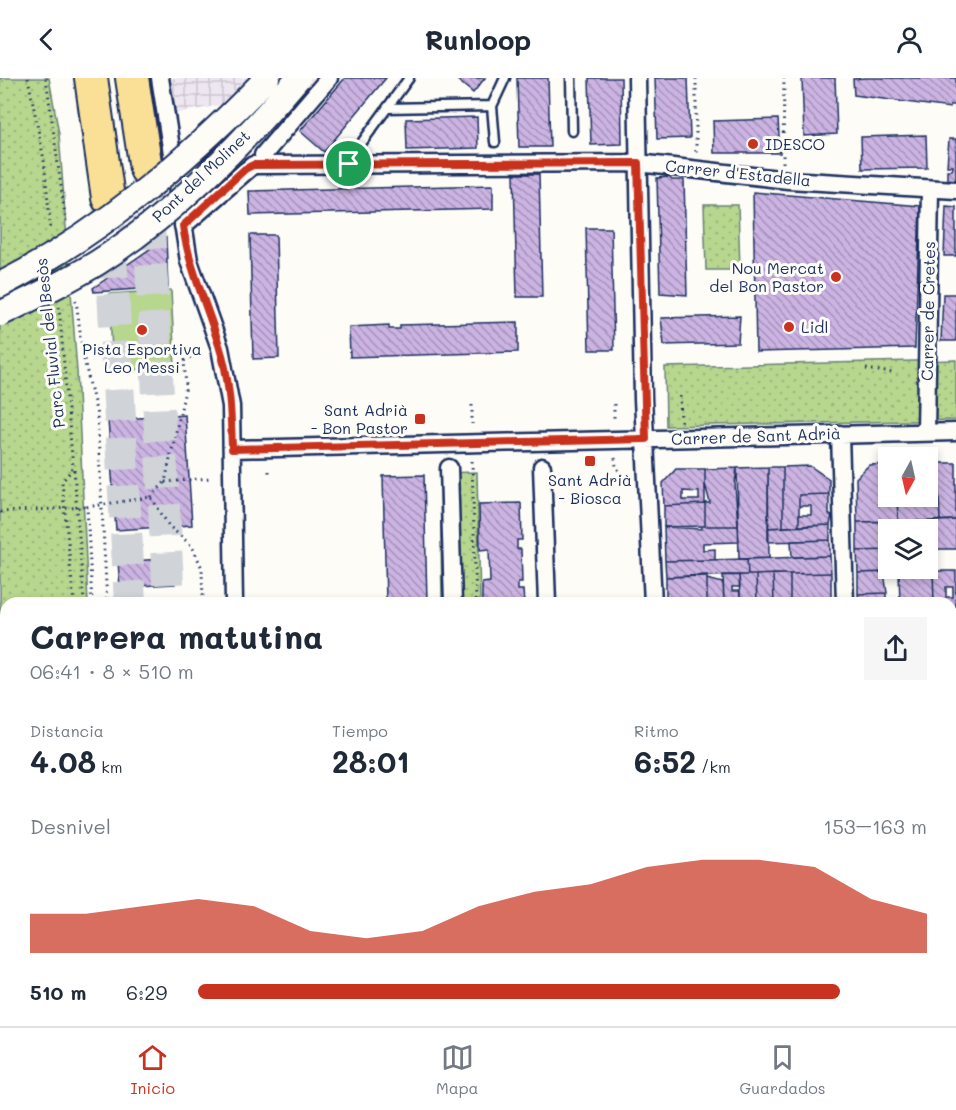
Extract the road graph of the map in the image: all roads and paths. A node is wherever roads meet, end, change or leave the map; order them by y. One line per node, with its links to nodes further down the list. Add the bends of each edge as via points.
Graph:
1 (28, 78): 30 (path, Parc Fluvial del Besòs, via 44,160)
2 (46, 78): 29 (path)
3 (91, 78): 27 (highway)
4 (132, 78): 23 (highway)
5 (160, 78): 28 (street)
6 (267, 78): 31 (street, Pont del Molinet, bridge, via 175,166 112,217 43,263)
7 (298, 78): 34 (street, Pont del Molinet, bridge, via 270,112 165,212 98,262)
8 (329, 78): 20 (street)
9 (410, 78): 16 (lane)
10 (505, 78): 15 (lane)
11 (571, 78): 17 (lane)
12 (637, 78): 22 (street)
13 (696, 78): 21 (path)
14 (784, 78): 24 (path)
15 (492, 106): 16 (lane); 19 (lane)
16 (387, 108): 18 (lane)
17 (572, 131)
18 (363, 141)
19 (495, 142)
20 (263, 155)
21 (696, 158)
22 (638, 163): 25 (street, Carrer d'Estadella, via 788,180); 28 (street, Carrer d'Estadella, via 253,165); 47 (street)
23 (146, 169)
24 (783, 171)
25 (930, 189): 26 (street, Carrer d'Estadella); 44 (street, Carrer de Cretes)
26 (956, 190)
27 (108, 198)
28 (183, 226): 48 (street, via 189,261 220,348 231,406)
29 (67, 231)
30 (52, 243)
31 (0, 285)
32 (74, 289): 58 (path, via 97,415)
33 (59, 301): 52 (path, Parc Fluvial del Besòs)
34 (0, 314)
35 (203, 349): 56 (path, via 184,361 186,386)
36 (866, 369): 37 (path)
37 (893, 373)
38 (680, 396): 43 (path, Carrer de Sant Adrià)
39 (614, 404): 41 (path)
40 (472, 405): 42 (path)
41 (614, 421)
42 (472, 424)
43 (681, 424)
44 (926, 432): 45 (street, Carrer de Sant Adrià); 46 (street, Carrer de Sant Adrià)
45 (956, 432)
46 (840, 434): 47 (street, Carrer de Sant Adrià); 71 (street)
47 (646, 439): 48 (street, Carrer de Sant Adrià); 70 (street)
48 (232, 449): 66 (street)
49 (615, 453): 54 (path)
50 (472, 456): 68 (path)
51 (542, 467): 69 (street)
52 (74, 468): 61 (path, Parc Fluvial del Besòs, via 62,482); 62 (path)
53 (449, 468): 67 (street)
54 (621, 474)
55 (210, 478): 56 (path)
56 (165, 482): 57 (path)
57 (151, 496): 58 (path); 65 (path, via 169,526 192,546 202,567)
58 (101, 505): 59 (path); 64 (path)
59 (87, 507): 60 (path, bridge); 63 (path)
60 (0, 512)
61 (73, 597)
62 (84, 597)
63 (92, 597)
64 (107, 597)
65 (203, 597)
66 (234, 597)
67 (453, 597)
68 (476, 597)
69 (546, 597)
70 (653, 597)
71 (845, 597)

